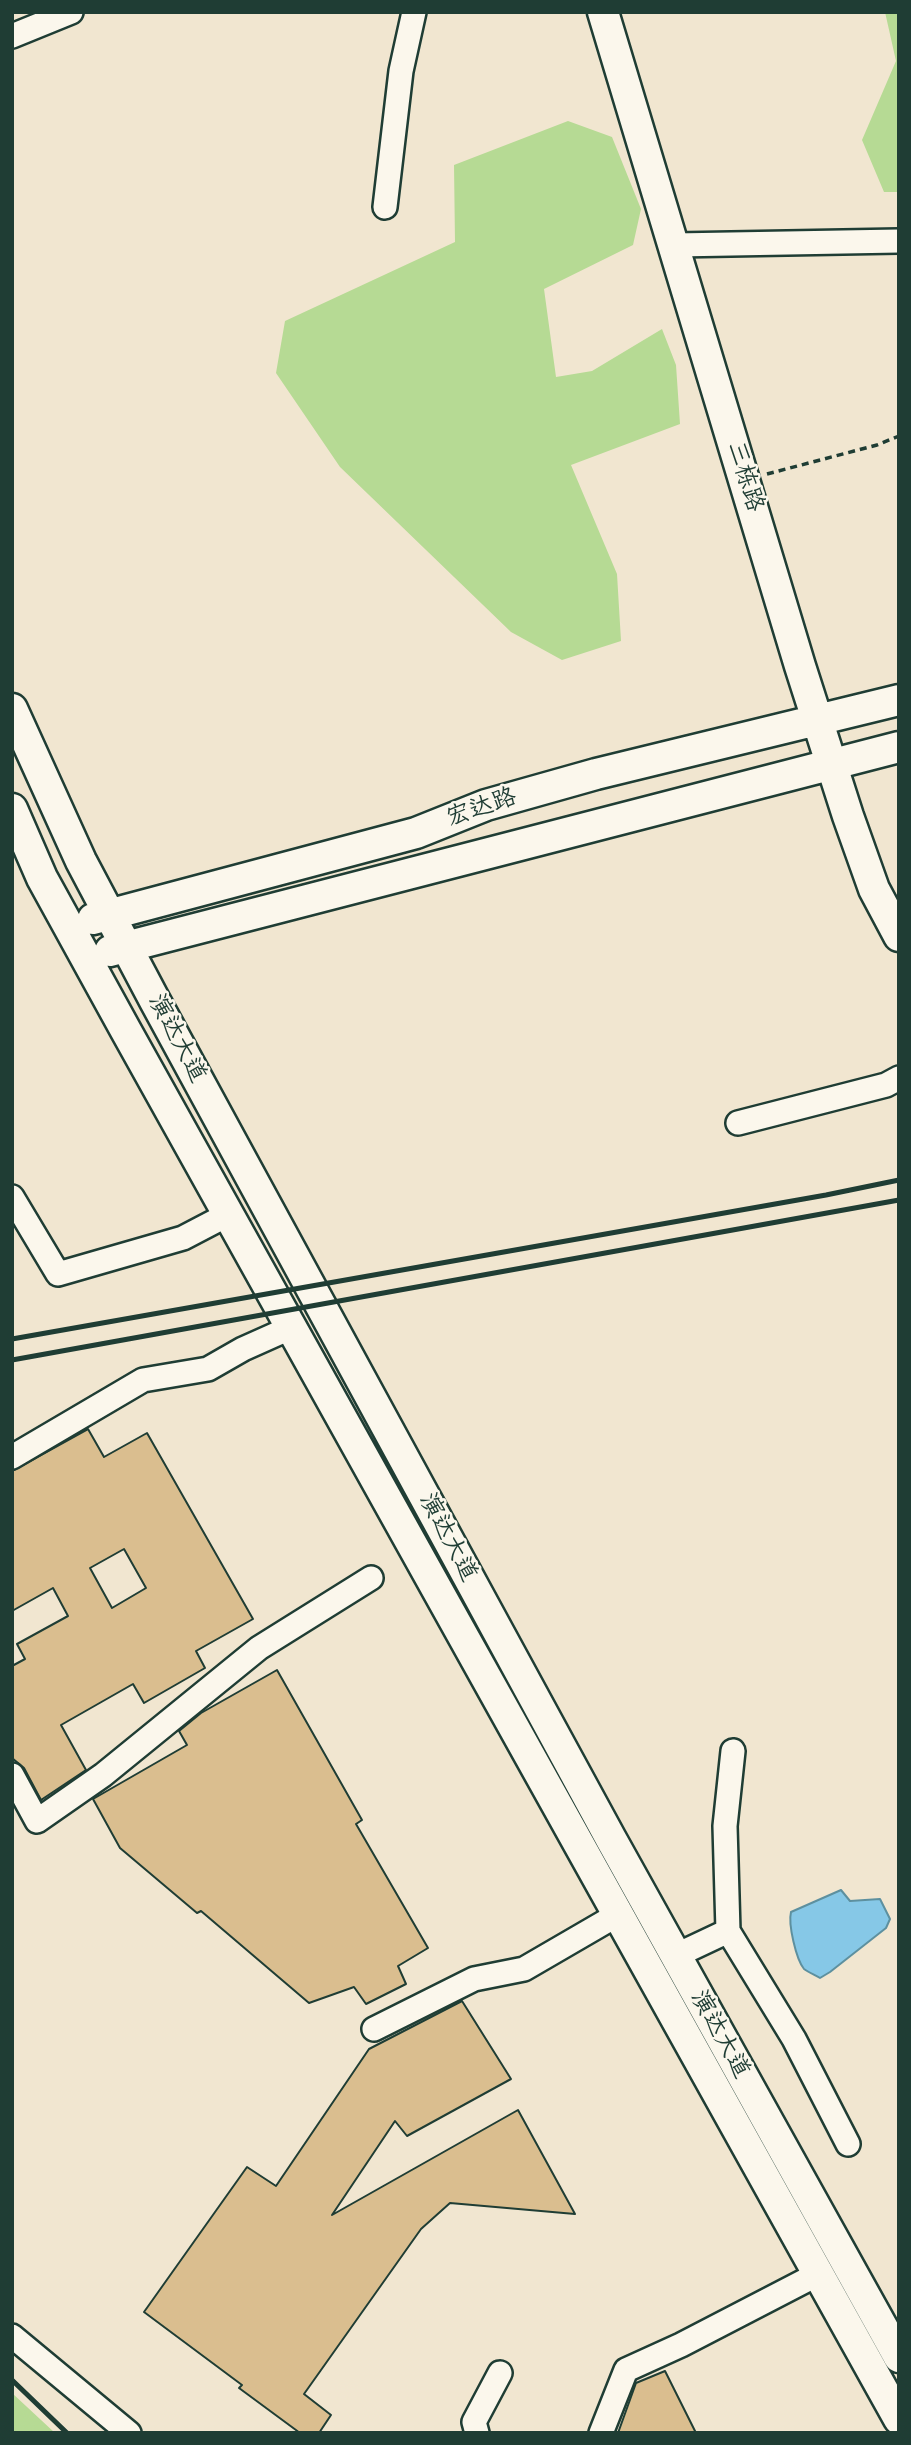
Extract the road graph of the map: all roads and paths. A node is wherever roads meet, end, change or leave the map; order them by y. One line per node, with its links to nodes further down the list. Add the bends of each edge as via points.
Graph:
1 (71, 12): 4 (street)
2 (414, 12): 5 (street, via 401,71)
3 (603, 12): 7 (main road, 三栋路)
4 (12, 36)
5 (386, 207)
6 (899, 241): 7 (street)
7 (674, 245): 9 (main road, 三栋路)
8 (899, 436): 9 (path)
9 (745, 480): 12 (main road, 三栋路)
10 (899, 699): 12 (main road, 宏达路)
11 (12, 709): 16 (main road, 演达大道)
12 (817, 720): 14 (main road, 三栋路); 16 (main road, 宏达路, via 486,804 416,833)
13 (899, 747): 14 (main road, 宏达路)
14 (831, 764): 18 (main road, 三栋路, via 874,889); 19 (main road, 宏达路)
15 (12, 809): 17 (main road, 演达大道)
16 (109, 915): 17 (main road, 宏达路); 19 (main road, 演达大道)
17 (68, 926): 20 (main road, 演达大道)
18 (899, 936)
19 (127, 947): 20 (main road, 宏达路); 32 (main road, 演达大道)
20 (86, 958): 24 (main road, 演达大道)
21 (899, 1078): 22 (street)
22 (738, 1123)
23 (12, 1197): 24 (street, via 58,1274 183,1238)
24 (227, 1214): 25 (main road, 演达大道)
25 (290, 1328): 26 (street, via 208,1369 144,1380); 30 (main road, 演达大道)
26 (12, 1457)
27 (371, 1578): 29 (street, via 259,1648 103,1775 37,1821)
28 (733, 1751): 31 (street, via 725,1826)
29 (12, 1775)
30 (617, 1915): 33 (street, via 524,1969 474,1979); 35 (main road, 演达大道)
31 (728, 1931): 32 (street); 34 (street, via 794,2039)
32 (675, 1956): 37 (main road, 演达大道)
33 (374, 2029)
34 (848, 2144)
35 (818, 2274): 39 (main road, 演达大道); 42 (street, via 626,2371)
36 (12, 2336): 40 (street)
37 (899, 2357)
38 (500, 2372): 41 (street, via 474,2422)
39 (899, 2419)
40 (129, 2433)
41 (477, 2433)
42 (601, 2433)

